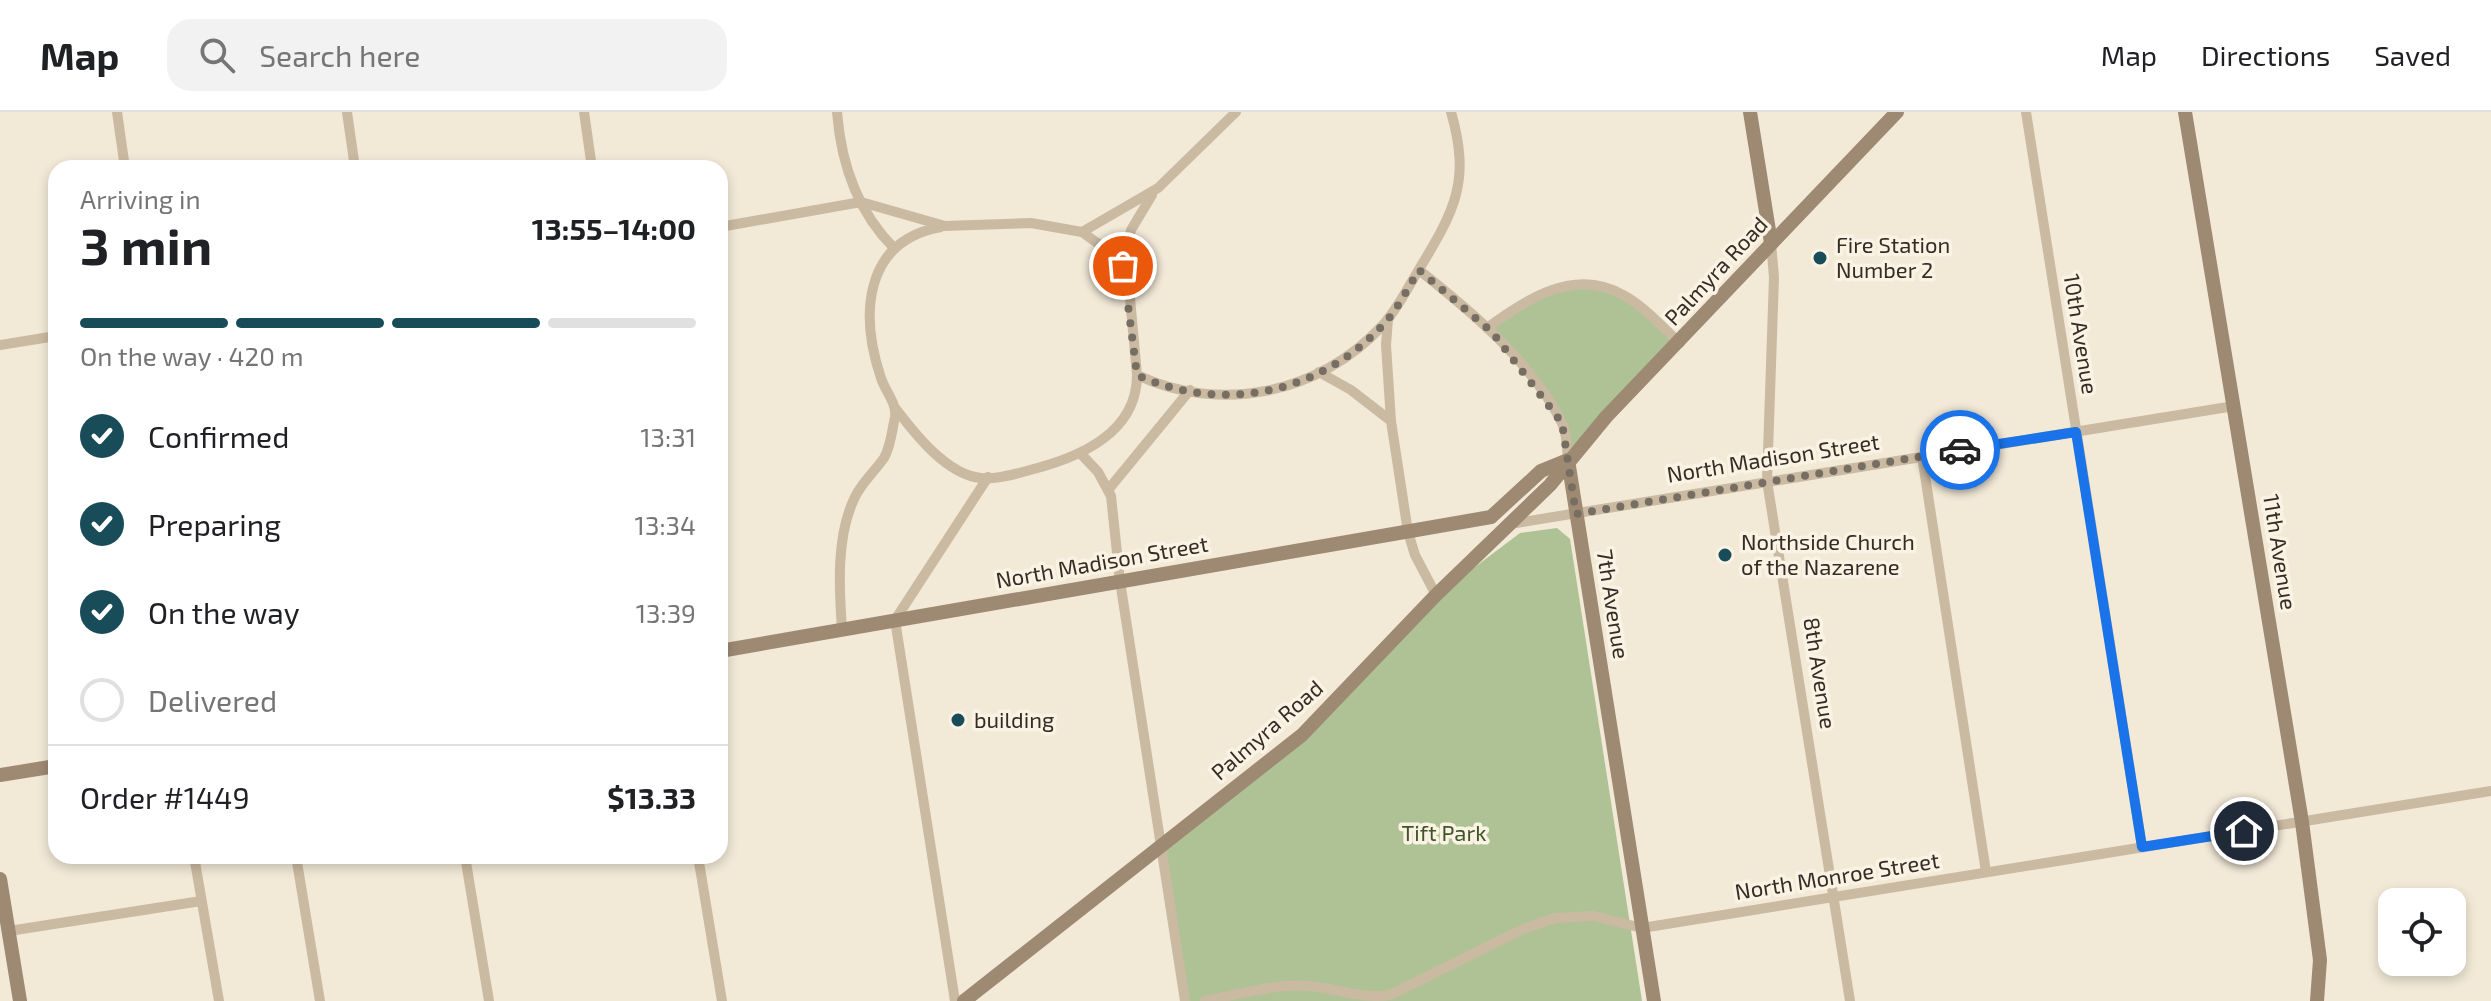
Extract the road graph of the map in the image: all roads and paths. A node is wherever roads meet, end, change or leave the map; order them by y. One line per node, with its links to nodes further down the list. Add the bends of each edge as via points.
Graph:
1 (117, 112): 11 (street)
2 (347, 112): 12 (street)
3 (584, 112): 13 (street)
4 (837, 112): 15 (street, via 845,165)
5 (1236, 112): 14 (street)
6 (1451, 112): 22 (street, via 1462,176 1451,212)
7 (1750, 112): 19 (main road, 8th Avenue)
8 (1897, 112): 19 (main road, Palmyra Road)
9 (2026, 112): 34 (street, 10th Avenue)
10 (2185, 112): 31 (main road, 11th Avenue)
11 (124, 160)
12 (354, 160)
13 (591, 160)
14 (1158, 188): 18 (street); 21 (street, via 1131,230)
15 (861, 202): 16 (street); 17 (street); 20 (street, via 878,233)
16 (728, 226)
17 (945, 226): 18 (street, via 1031,223); 20 (street, via 916,234)
18 (1082, 232): 21 (street, via 1103,244)
19 (1771, 243): 26 (main road, Palmyra Road); 39 (street, 8th Avenue)
20 (894, 248): 32 (street, via 874,280 869,313 878,368)
21 (1123, 266): 29 (street)
22 (1419, 270): 23 (street); 24 (street, 7th Avenue)
23 (1388, 318): 28 (street, via 1372,336); 33 (street)
24 (1487, 328): 26 (street, via 1540,294 1576,283 1608,287 1626,296); 37 (street, 7th Avenue, via 1562,423)
25 (48, 337): 27 (street)
26 (1680, 343): 37 (main road, Palmyra Road)
27 (0, 345)
28 (1319, 372): 30 (street, via 1252,395); 33 (street)
29 (1137, 375): 30 (street); 35 (street, via 1131,406 1105,438)
30 (1190, 390): 40 (street)
31 (2234, 406): 34 (street, North Madison Street); 53 (main road, 11th Avenue)
32 (896, 409): 38 (street, via 945,460 964,473); 48 (street, via 886,455 855,496 845,527)
33 (1391, 421): 44 (street)
34 (2076, 432): 36 (street, North Madison Street); 55 (street, 10th Avenue)
35 (1081, 454): 38 (street); 40 (street)
36 (1922, 456): 39 (street, North Madison Street); 60 (street)
37 (1568, 460): 41 (main road, 7th Avenue); 42 (main road, Palmyra Road, via 1541,471); 43 (main road, Palmyra Road)
38 (988, 477): 47 (street)
39 (1767, 481): 41 (street, North Madison Street); 62 (street, 8th Avenue)
40 (1108, 490): 45 (street)
41 (1576, 514): 43 (street, North Madison Street); 64 (main road, 7th Avenue)
42 (1491, 517): 44 (main road, North Madison Street)
43 (1510, 524): 46 (main road, Palmyra Road)
44 (1408, 532): 45 (main road, North Madison Street); 46 (street)
45 (1120, 581): 47 (main road, North Madison Street); 54 (street)
46 (1436, 595): 54 (main road, Palmyra Road, via 1302,735)
47 (895, 620): 48 (main road, North Madison Street); 71 (street)
48 (842, 629): 49 (main road, North Madison Street)
49 (728, 650)
50 (48, 767): 51 (main road)
51 (0, 775)
52 (2491, 791): 53 (street, North Monroe Street)
53 (2302, 822): 55 (street, North Monroe Street); 77 (main road, 11th Avenue, via 2320,960)
54 (1161, 847): 72 (main road, Palmyra Road); 73 (street)
55 (2142, 847): 60 (street, North Monroe Street)
56 (195, 864): 63 (street)
57 (297, 864): 68 (street)
58 (466, 864): 69 (street)
59 (699, 864): 70 (street)
60 (1986, 872): 62 (street, North Monroe Street)
61 (0, 879): 65 (main road)
62 (1834, 898): 64 (street, North Monroe Street); 76 (street, 8th Avenue)
63 (201, 901): 65 (street); 67 (street)
64 (1642, 928): 74 (street, North Monroe Street, via 1593,916 1555,918 1390,995 1345,995 1301,986); 75 (main road, 7th Avenue)
65 (9, 931): 66 (main road)
66 (20, 1001)
67 (219, 1001)
68 (320, 1001)
69 (489, 1001)
70 (722, 1001)
71 (955, 1001)
72 (964, 1001)
73 (1185, 1001)
74 (1205, 1001)
75 (1654, 1001)
76 (1850, 1001)
77 (2317, 1001)

